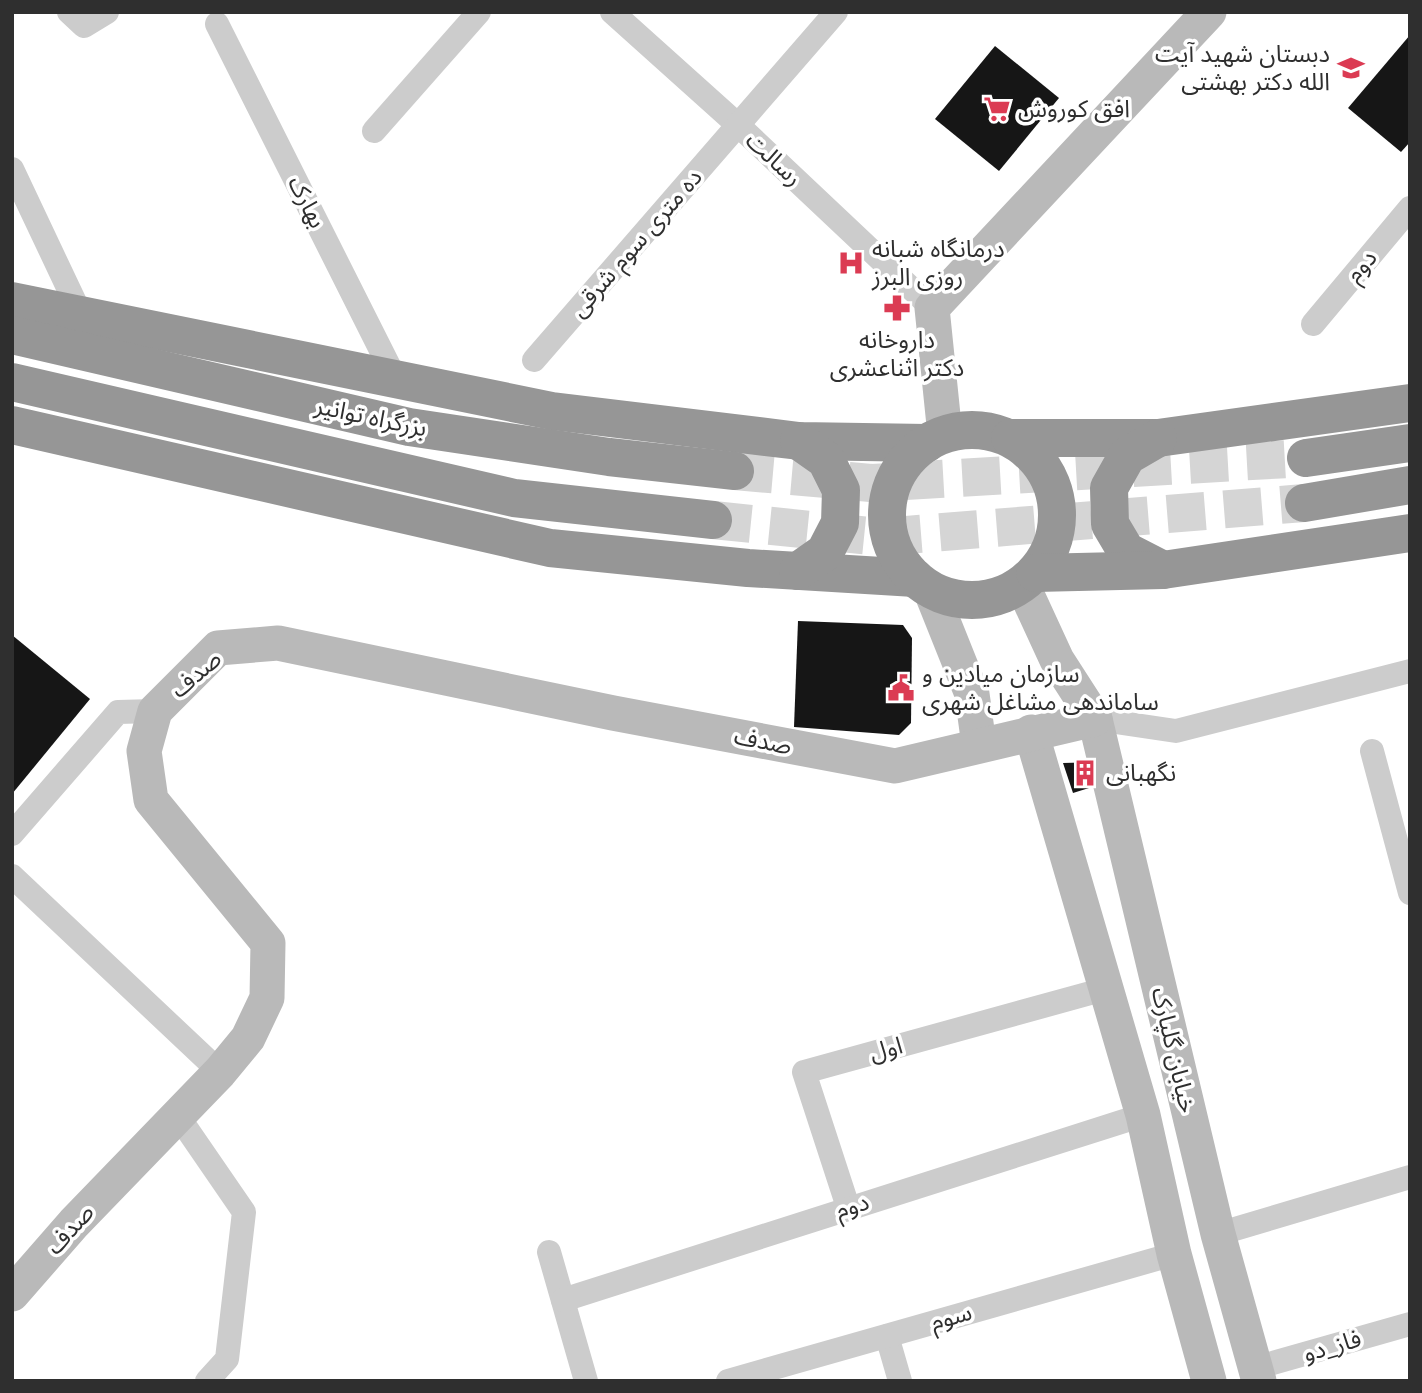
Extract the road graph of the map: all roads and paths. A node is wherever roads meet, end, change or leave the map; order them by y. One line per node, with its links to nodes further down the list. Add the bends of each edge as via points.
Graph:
1 (107, 12): 6 (street)
2 (479, 12): 9 (street)
3 (612, 12): 8 (street, رسالت)
4 (836, 12): 8 (street, ده متری سوم شرقی)
5 (1209, 12): 13 (main road)
6 (77, 19)
7 (217, 24): 18 (street, بهارک)
8 (739, 126): 13 (street, رسالت); 17 (street, ده متری سوم شرقی)
9 (374, 131)
10 (12, 169): 14 (street)
11 (1410, 208): 15 (street, دوم)
12 (12, 301): 14 (highway)
13 (932, 308): 24 (main road)
14 (81, 315): 18 (highway)
15 (1313, 324)
16 (12, 335): 28 (highway, بزرگراه توانیر, via 409,427)
17 (534, 360)
18 (396, 380): 25 (highway, via 552,411)
19 (12, 382): 31 (highway, بزرگراه توانیر, via 514,498)
20 (1410, 402): 23 (highway)
21 (12, 425): 34 (highway, via 550,548)
22 (1010, 438): 23 (highway); 24 (highway, via 978,430); 35 (highway, via 1032,454 1047,474 1056,499 1057,525 1049,551)
23 (1158, 438): 33 (highway, via 1127,456 1110,488 1110,524 1126,551)
24 (936, 439): 25 (highway); 36 (highway, via 908,460 894,482 888,507 889,533 899,558)
25 (799, 442): 34 (highway, via 826,460 841,490 840,523 825,552)
26 (1410, 443): 27 (highway)
27 (1306, 458)
28 (735, 471)
29 (1410, 485): 30 (highway)
30 (1304, 503)
31 (713, 520)
32 (1410, 533): 33 (highway)
33 (1163, 570): 35 (highway)
34 (798, 571): 36 (highway)
35 (1028, 578): 36 (highway, via 996,596 967,600); 39 (main road, خیابان گلپارک, via 1057,660)
36 (923, 583): 41 (main road, via 972,694)
37 (1410, 671): 39 (street, via 1176,731)
38 (155, 710): 41 (main road, صدف, via 218,648 278,643 895,766); 43 (street, via 118,712); 47 (main road, صدف, via 144,751 151,800 268,943 267,998 248,1038)
39 (1095, 719): 40 (main road, صدف); 52 (main road, خیابان گلپارک)
40 (1031, 732): 41 (main road, صدف); 46 (main road, خیابان گلپارک)
41 (979, 745)
42 (1371, 751): 45 (street)
43 (12, 834)
44 (12, 876): 47 (street)
45 (1410, 893)
46 (1105, 989): 48 (main road, خیابان گلپارک); 51 (street, اول, via 804,1072)
47 (220, 1072): 49 (main road, صدف)
48 (1143, 1115): 51 (street, دوم); 54 (main road, خیابان گلپارک)
49 (178, 1116): 55 (main road, صدف); 60 (street, via 244,1212 227,1359)
50 (1410, 1177): 52 (street)
51 (848, 1207): 56 (street, دوم)
52 (1218, 1234): 59 (main road, خیابان گلپارک)
53 (549, 1252): 56 (street)
54 (1174, 1254): 58 (street, سوم); 64 (main road, خیابان گلپارک)
55 (19, 1279)
56 (563, 1300): 61 (street)
57 (1410, 1324): 59 (street, فاز_دو)
58 (887, 1336): 62 (street, سوم); 63 (street)
59 (1257, 1375)
60 (207, 1381)
61 (586, 1381)
62 (728, 1381)
63 (900, 1381)
64 (1209, 1381)

